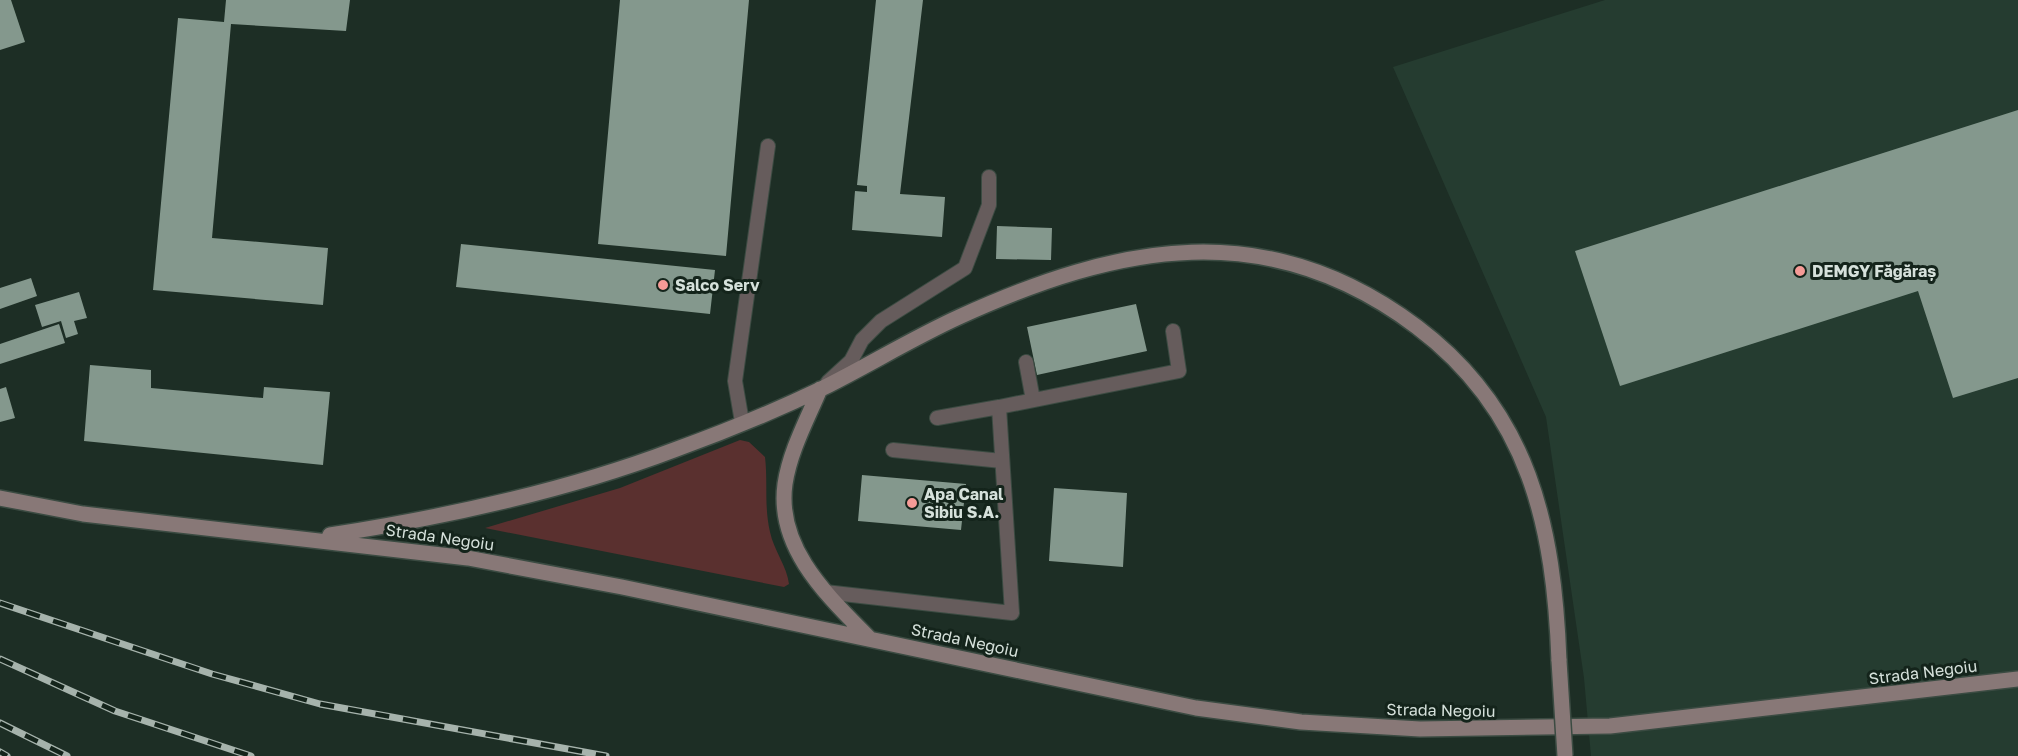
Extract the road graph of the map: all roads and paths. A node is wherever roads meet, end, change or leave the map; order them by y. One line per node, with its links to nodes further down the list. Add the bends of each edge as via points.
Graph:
1 (768, 146): 9 (lane, via 735,381)
2 (990, 177): 5 (lane, via 990,205 965,268 881,321 862,340 851,361)
3 (1173, 331): 6 (lane, via 1179,371)
4 (1026, 362): 6 (lane)
5 (820, 389): 9 (main road); 14 (main road, via 793,454 785,485 785,504 794,542 808,572); 17 (main road, bridge, via 960,317 1029,287 1131,258 1217,251 1265,257 1330,276 1430,337 1475,382 1494,408 1530,476 1542,512 1553,571)
6 (1033, 400): 7 (lane)
7 (999, 407): 8 (lane); 11 (lane)
8 (936, 418)
9 (742, 422): 13 (main road, via 618,470 539,492 447,514)
10 (893, 450): 11 (lane)
11 (1002, 461): 14 (lane, via 1012,613)
12 (0, 498): 13 (main road, Strada Negoiu, via 83,514)
13 (311, 538): 15 (main road, Strada Negoiu, via 468,558)
14 (825, 592): 15 (main road)
15 (870, 639): 16 (main road, Strada Negoiu, via 1196,708 1252,717 1420,729 1610,726)
16 (2018, 680)
17 (1565, 756)

